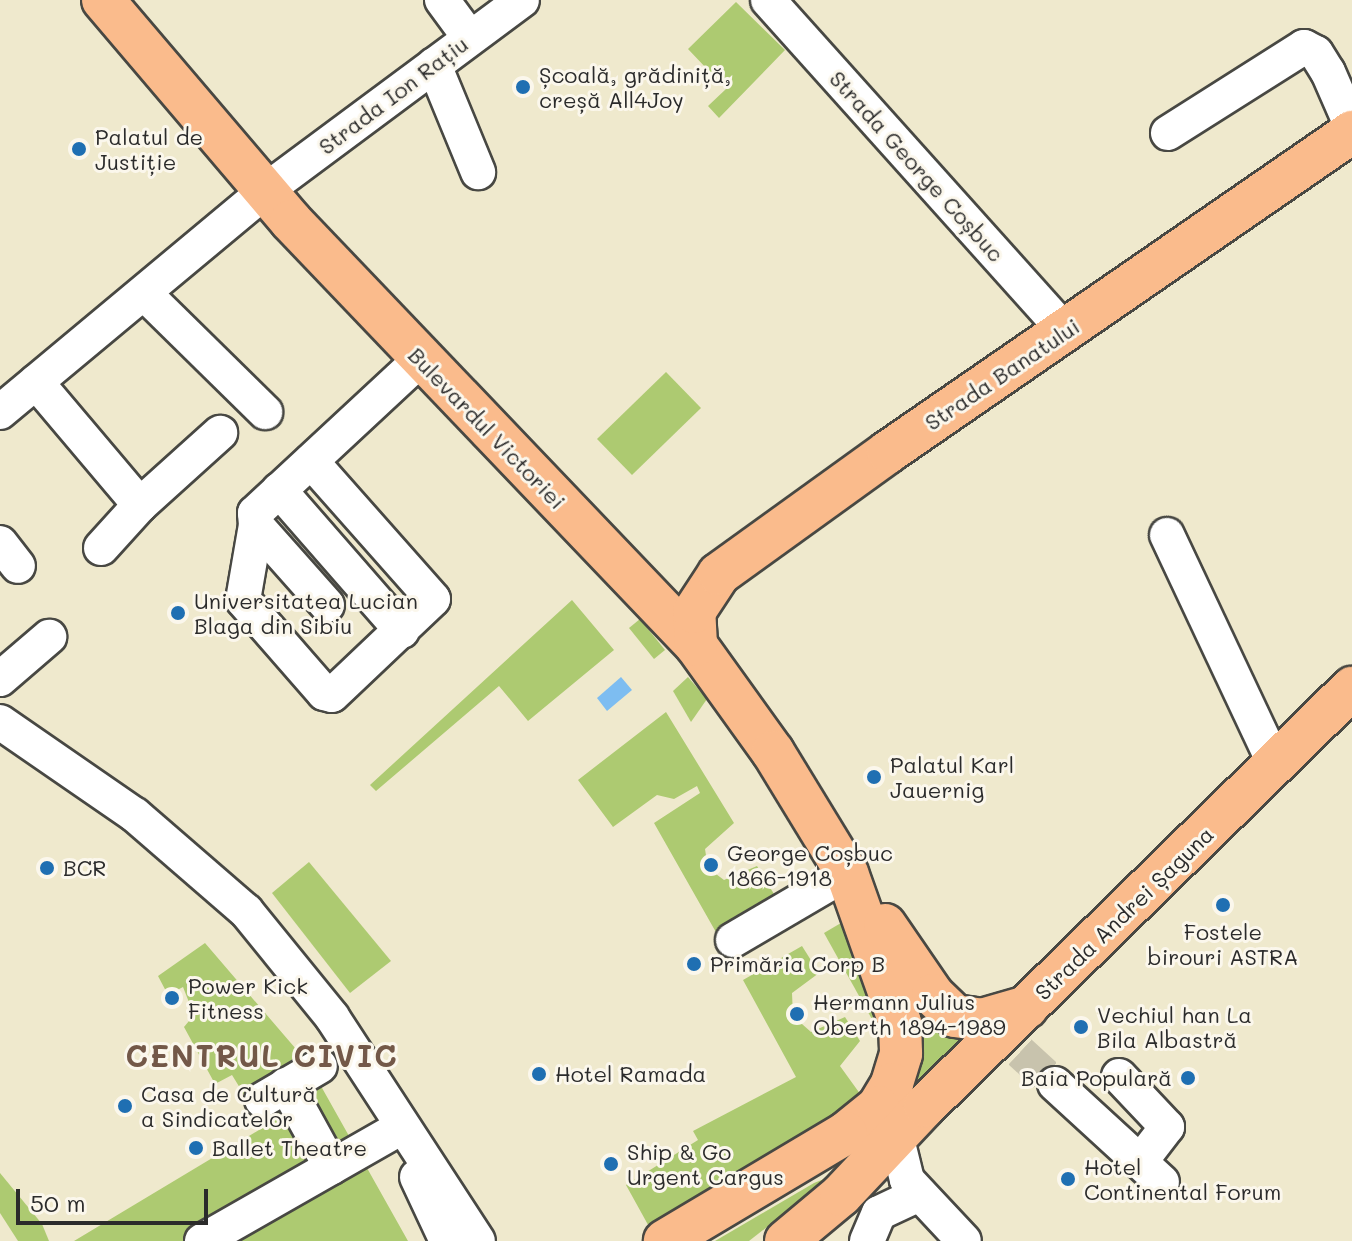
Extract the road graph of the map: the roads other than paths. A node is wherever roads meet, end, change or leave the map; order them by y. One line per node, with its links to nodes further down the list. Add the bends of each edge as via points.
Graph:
1 (103, 0): 10 (main road, Bulevardul Victoriei)
2 (442, 0): 5 (street)
3 (522, 0): 5 (street, Strada Ion Rațiu)
4 (768, 0): 12 (street, Strada George Coșbuc)
5 (470, 38): 6 (street, Strada Ion Rațiu)
6 (434, 65): 9 (street); 10 (street, Strada Ion Rațiu)
7 (1352, 130): 8 (street, via 1328,72 1316,53 1304,47); 12 (main road, Strada Banatului)
8 (1168, 133)
9 (478, 172)
10 (265, 191): 11 (street, Strada Ion Rațiu); 13 (main road, Bulevardul Victoriei)
11 (144, 293): 14 (street, Strada Ion Rațiu); 16 (street)
12 (1065, 331): 27 (main road, Strada Banatului, via 719,574 694,612)
13 (421, 359): 18 (street); 27 (main road, Bulevardul Victoriei)
14 (36, 382): 15 (street, Strada Ion Rațiu); 20 (street)
15 (0, 412)
16 (265, 412)
17 (220, 433): 20 (street)
18 (311, 461): 19 (street); 25 (street, via 431,592 431,604)
19 (279, 490): 21 (street, via 255,513); 25 (street)
20 (140, 505): 23 (street)
21 (256, 525): 24 (street); 25 (street, via 243,600 324,693 339,691)
22 (1167, 535): 31 (street)
23 (101, 548)
24 (327, 605)
25 (402, 631)
26 (49, 637): 28 (street)
27 (696, 645): 32 (main road, Bulevardul Victoriei, via 773,752)
28 (0, 679)
29 (1352, 688): 31 (main road, Strada Andrei Șaguna)
30 (3, 730): 38 (street, via 135,815 246,911 332,1017)
31 (1275, 764): 34 (main road, Strada Andrei Șaguna)
32 (847, 873): 33 (street); 34 (main road, Bulevardul Victoriei, via 933,995 955,1016); 45 (main road, Bulevardul Victoriei, via 900,1023 901,1054 892,1084 878,1107 846,1133)
33 (733, 940)
34 (1016, 1030): 39 (main road, Strada Andrei Șaguna)
35 (320, 1066): 40 (street, via 274,1092)
36 (1119, 1076): 37 (street, via 1167,1127 1151,1172)
37 (1055, 1084)
38 (400, 1128): 40 (street); 43 (street); 44 (street, via 436,1170)
39 (897, 1139): 41 (street, via 900,1166); 46 (main road, Strada Andrei Șaguna)
40 (331, 1167): 42 (street)
41 (917, 1195): 47 (street, via 879,1213); 48 (street)
42 (202, 1241)
43 (447, 1241)
44 (478, 1241)
45 (665, 1241)
46 (786, 1241)
47 (867, 1241)
48 (964, 1241)

